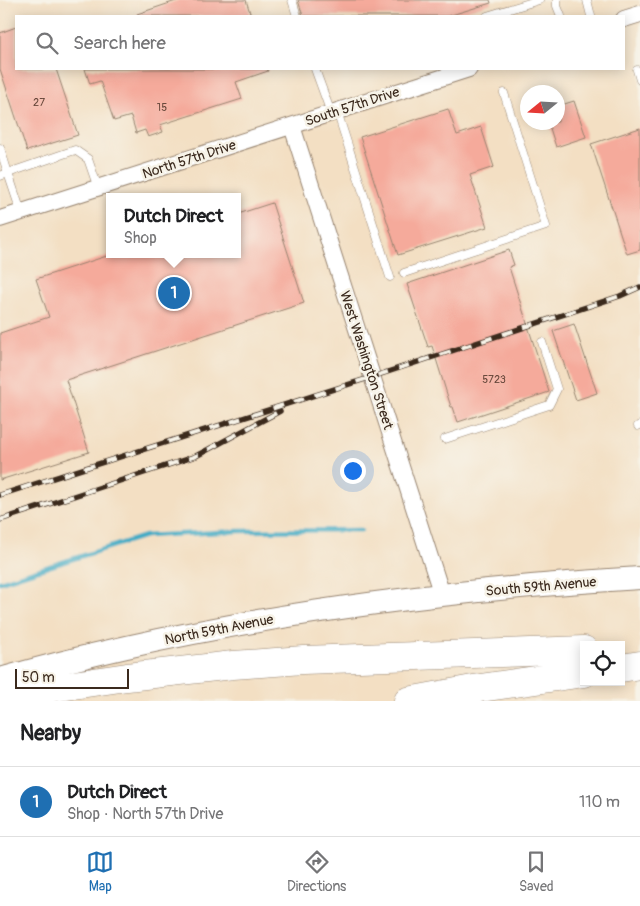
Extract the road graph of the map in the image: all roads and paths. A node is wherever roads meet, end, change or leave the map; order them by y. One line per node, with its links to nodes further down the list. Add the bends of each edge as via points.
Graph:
1 (292, 0): 6 (lane)
2 (539, 0): 7 (lane)
3 (557, 0): 8 (lane)
4 (587, 0): 9 (lane)
5 (640, 14): 10 (street)
6 (297, 15)
7 (490, 15)
8 (561, 15)
9 (592, 15)
10 (625, 19)
11 (466, 70): 16 (street, South 57th Drive)
12 (636, 70): 14 (lane)
13 (316, 71): 16 (lane)
14 (640, 80)
15 (504, 93): 24 (lane, via 546,226)
16 (334, 112): 17 (street, South 57th Drive); 25 (lane)
17 (292, 126): 21 (street, North 57th Drive); 29 (street, West Washington Street)
18 (0, 148): 19 (lane)
19 (8, 173): 20 (lane); 21 (lane, via 75,150 88,159); 22 (lane)
20 (0, 176)
21 (98, 188): 22 (street, North 57th Drive)
22 (21, 212): 23 (street, North 57th Drive)
23 (0, 219)
24 (404, 273)
25 (390, 277)
26 (542, 342): 27 (lane, via 557,389 549,405)
27 (445, 439)
28 (640, 578): 29 (main road, South 59th Avenue)
29 (442, 594): 36 (main road, North 59th Avenue, via 186,635 65,661)
30 (580, 650): 37 (highway, via 233,664)
31 (625, 651): 32 (highway)
32 (640, 652)
33 (640, 665): 34 (highway)
34 (625, 667)
35 (580, 674): 38 (highway)
36 (0, 679)
37 (0, 694)
38 (408, 701)

